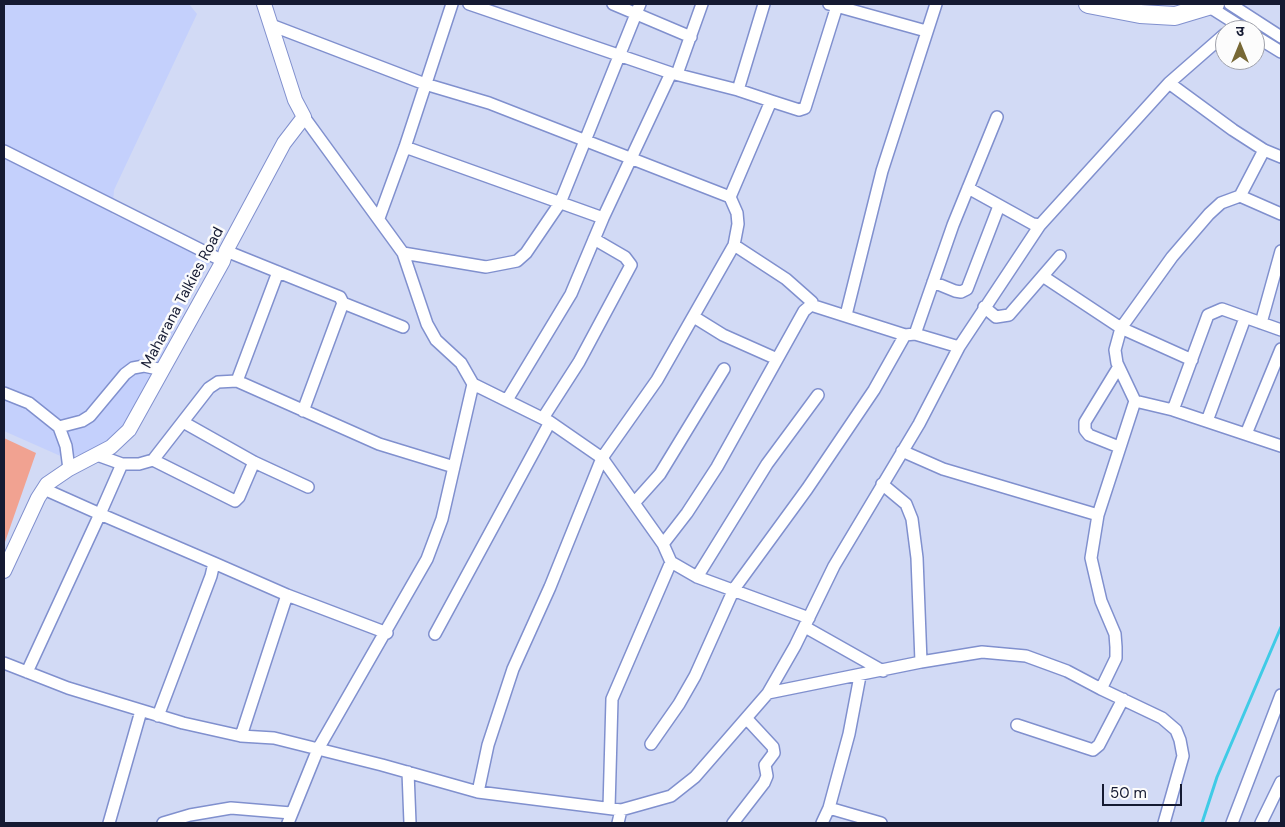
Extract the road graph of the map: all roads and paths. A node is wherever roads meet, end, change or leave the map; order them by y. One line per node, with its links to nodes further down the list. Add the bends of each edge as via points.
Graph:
1 (264, 4): 17 (street)
2 (452, 4): 27 (street)
3 (469, 4): 13 (street)
4 (613, 4): 12 (street)
5 (702, 4): 19 (street)
6 (764, 4): 28 (street)
7 (936, 4): 18 (street)
8 (1088, 4): 11 (main road, via 1140,14 1175,16)
9 (1230, 4): 14 (street)
10 (833, 5): 18 (street); 29 (street, via 805,108 799,110)
11 (1209, 5): 15 (street)
12 (638, 8): 19 (street); 24 (street)
13 (502, 9): 24 (street)
14 (1247, 16): 16 (street); 20 (street)
15 (1228, 20)
16 (1244, 20)
17 (271, 25): 27 (street); 30 (street, via 295,100)
18 (926, 31): 59 (street, via 882,171)
19 (691, 37): 25 (street)
20 (1281, 37)
21 (1265, 42): 23 (street)
22 (1215, 43): 26 (street)
23 (1281, 52)
24 (618, 55): 25 (street); 32 (street)
25 (674, 73): 28 (street); 37 (street)
26 (1169, 83): 34 (street); 46 (street)
27 (424, 84): 32 (street, via 489,103); 33 (street)
28 (738, 90): 29 (street)
29 (771, 101): 40 (street)
30 (304, 116): 44 (street); 51 (street, Maharana Talkies Road, via 284,144)
31 (997, 117): 38 (street)
32 (587, 140): 37 (street); 41 (street)
33 (405, 147): 41 (street); 44 (street)
34 (1264, 150): 36 (street); 39 (street)
35 (4, 152): 51 (street)
36 (1281, 157)
37 (633, 158): 40 (street); 45 (street)
38 (968, 188): 42 (street); 55 (street)
39 (1240, 196): 43 (street); 64 (street, via 1221,203 1209,214 1172,257)
40 (730, 197): 48 (street, via 738,224)
41 (560, 202): 45 (street); 50 (street, via 526,253 516,261 486,267)
42 (999, 206): 46 (street); 55 (street, via 967,289 955,291)
43 (1281, 214)
44 (379, 218): 50 (street)
45 (603, 218): 47 (street)
46 (1040, 225): 58 (street)
47 (594, 239): 78 (street, via 571,294); 82 (street, via 625,257 631,265)
48 (734, 245): 57 (street, via 786,279 812,302); 60 (street)
49 (1281, 251): 62 (street)
50 (403, 253): 75 (street, via 427,324 436,340 461,363)
51 (225, 256): 53 (street); 73 (street, Maharana Talkies Road)
52 (1060, 256): 54 (street)
53 (278, 272): 56 (street, via 340,297); 74 (street)
54 (1044, 277): 58 (street, via 1008,315 996,317); 64 (street)
55 (933, 282): 66 (street)
56 (343, 302): 63 (street); 81 (street)
57 (811, 305): 59 (street); 69 (street, via 804,311)
58 (984, 307): 67 (street)
59 (846, 315): 66 (street)
60 (694, 316): 69 (street, via 723,336); 91 (street, via 658,380)
61 (1245, 318): 62 (street); 70 (street, via 1222,309 1208,316); 83 (street)
62 (1261, 323): 65 (street)
63 (403, 327)
64 (1122, 328): 70 (street); 71 (street, via 1115,350)
65 (1281, 330)
66 (910, 334): 67 (street); 108 (street, via 807,489)
67 (959, 347): 89 (street)
68 (1281, 348): 86 (street)
69 (777, 358): 103 (street, via 717,467)
70 (1192, 360): 80 (street)
71 (1118, 368): 79 (street); 88 (street, via 1085,422 1085,430 1089,435)
72 (724, 369): 100 (street, via 660,474)
73 (163, 370): 85 (street, via 144,366 133,368 90,416); 90 (street, Maharana Talkies Road, via 129,430)
74 (237, 381): 81 (street); 84 (street, via 218,382 209,388)
75 (473, 384): 78 (street); 95 (street)
76 (4, 393): 85 (street, via 30,403)
77 (818, 395): 107 (street, via 767,464)
78 (507, 400): 82 (street)
79 (1134, 401): 80 (street); 88 (street)
80 (1174, 410): 83 (street)
81 (303, 411): 95 (street, via 379,444)
82 (547, 420): 91 (street); 112 (street)
83 (1206, 421): 86 (street)
84 (183, 422): 92 (street); 93 (street)
85 (59, 427): 96 (street)
86 (1246, 434): 87 (street)
87 (1281, 446)
88 (1119, 447): 102 (street)
89 (902, 451): 97 (street); 102 (street, via 943,469)
90 (97, 455): 94 (street); 96 (street, Maharana Talkies Road)
91 (602, 458): 100 (street); 131 (street, via 514,669 488,745)
92 (153, 460): 93 (street, via 235,501); 94 (street)
93 (254, 462): 98 (street)
94 (122, 464): 101 (street)
95 (454, 467): 111 (street, via 442,519 427,558)
96 (70, 469): 99 (street, Maharana Talkies Road)
97 (882, 484): 110 (street, via 830,573); 113 (street, via 906,504 912,519 917,558)
98 (308, 486)
99 (44, 489): 101 (street); 106 (street, Maharana Talkies Road)
100 (634, 503): 103 (street)
101 (100, 514): 105 (street); 116 (street)
102 (1098, 515): 118 (street, via 1091,558 1100,601 1115,634 1116,647 1116,658)
103 (663, 544): 104 (street)
104 (670, 562): 107 (street); 132 (street, via 612,699)
105 (214, 563): 109 (street); 123 (street)
106 (4, 571)
107 (697, 577): 108 (street)
108 (734, 589): 110 (street); 127 (street, via 695,676)
109 (287, 595): 111 (street); 126 (street)
110 (807, 622): 115 (street); 119 (street)
111 (386, 633): 128 (street)
112 (435, 634)
113 (921, 662): 115 (street); 118 (street, via 982,652 1004,652 1026,656 1067,671)
114 (4, 663): 116 (street)
115 (883, 671): 117 (street)
116 (27, 672): 122 (street)
117 (860, 676): 119 (street); 133 (street, via 849,734)
118 (1101, 689): 121 (street)
119 (768, 693): 124 (street)
120 (1281, 695): 144 (street)
121 (1123, 699): 125 (street, via 1099,745 1093,750); 143 (street, via 1162,718 1176,730 1180,740 1183,756)
122 (141, 711): 123 (street); 136 (street)
123 (158, 716): 126 (street)
124 (747, 720): 134 (street, via 696,778 671,796); 140 (street, via 773,747 774,753 765,765 767,776 764,783)
125 (1017, 725)
126 (241, 736): 128 (street, via 274,738)
127 (651, 744)
128 (318, 749): 129 (street); 135 (street)
129 (408, 772): 131 (street); 138 (street)
130 (1281, 782): 145 (street)
131 (478, 792): 132 (street)
132 (609, 808): 134 (street)
133 (829, 808): 141 (street); 142 (street)
134 (621, 810): 139 (street)
135 (289, 818): 137 (street, via 231,808)
136 (109, 823)
137 (163, 823)
138 (410, 823)
139 (618, 823)
140 (732, 823)
141 (822, 823)
142 (881, 823)
143 (1164, 823)
144 (1232, 823)
145 (1262, 823)

